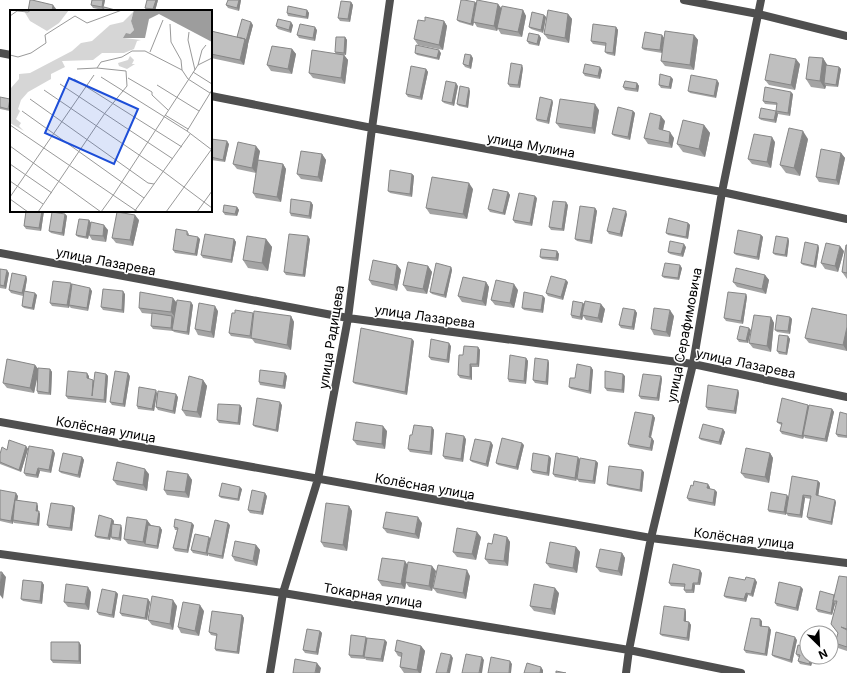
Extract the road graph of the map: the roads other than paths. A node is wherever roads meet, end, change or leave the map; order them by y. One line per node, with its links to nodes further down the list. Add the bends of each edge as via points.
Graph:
1 (390, 0): 9 (street, улица Радищева)
2 (684, 0): 4 (street)
3 (761, 0): 4 (street, улица Серафимовича)
4 (758, 14): 5 (street); 10 (street, улица Серафимовича)
5 (847, 36)
6 (0, 53): 7 (street)
7 (10, 56)
8 (212, 96): 9 (street, улица Мулина)
9 (372, 128): 10 (street, улица Мулина); 13 (street, улица Радищева)
10 (722, 192): 11 (street, улица Мулина); 14 (street, улица Серафимовича)
11 (847, 219)
12 (0, 253): 13 (street, улица Лазарева)
13 (348, 318): 14 (street, улица Лазарева); 17 (street, улица Радищева)
14 (693, 364): 15 (street, улица Лазарева); 18 (street, улица Серафимовича)
15 (847, 397)
16 (0, 422): 17 (street, Колёсная улица)
17 (318, 479): 18 (street, Колёсная улица); 21 (street, улица Радищева)
18 (651, 538): 20 (street, Колёсная улица); 22 (street, улица Серафимовича)
19 (0, 554): 21 (street, Токарная улица)
20 (847, 563)
21 (283, 592): 22 (street, Токарная улица); 23 (street, улица Радищева)
22 (629, 650): 24 (street, улица Серафимовича); 25 (street, Токарная улица)
23 (270, 673)
24 (626, 673)
25 (741, 673)

